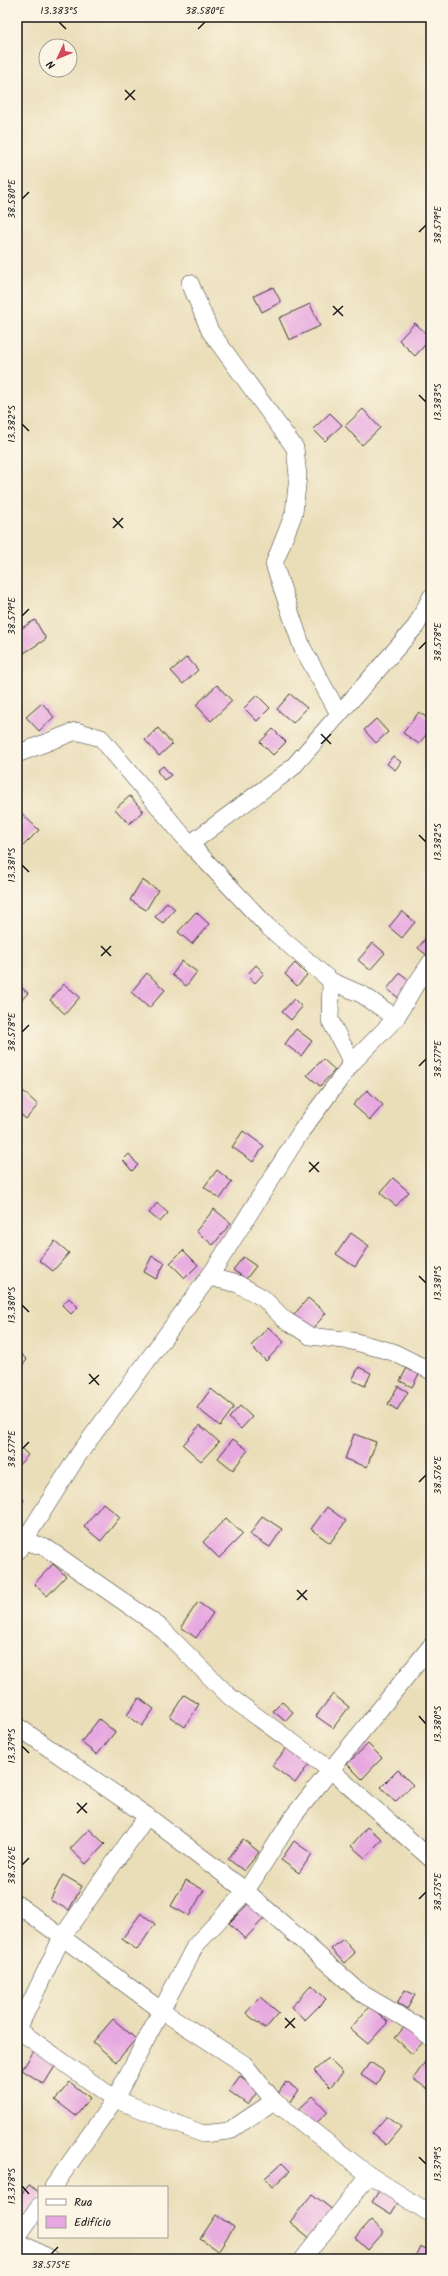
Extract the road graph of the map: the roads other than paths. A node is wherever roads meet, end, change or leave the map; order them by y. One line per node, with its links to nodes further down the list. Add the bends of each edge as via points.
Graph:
1 (190, 283): 3 (street, via 210,331 295,448 298,476 294,513 274,564 302,647)
2 (431, 597): 3 (street, via 416,626)
3 (339, 714): 5 (street, via 292,768)
4 (17, 754): 5 (street, via 76,731 101,738)
5 (190, 844): 7 (street, via 267,926)
6 (431, 962): 8 (street)
7 (331, 981): 8 (street, via 363,995); 9 (street, via 330,1020)
8 (396, 1018): 9 (street)
9 (352, 1063): 10 (street, via 298,1136)
10 (209, 1277): 11 (street, via 238,1284 263,1298 284,1319 310,1336 352,1341 394,1352); 12 (street, via 79,1454)
11 (431, 1371)
12 (19, 1544): 15 (street, via 45,1547 160,1627 230,1697)
13 (431, 1646): 15 (street)
14 (17, 1726): 16 (street)
15 (332, 1771): 17 (street); 18 (street, via 296,1814)
16 (147, 1816): 18 (street); 20 (street)
17 (431, 1859)
18 (246, 1891): 21 (street, via 194,1946); 23 (street, via 360,1993 416,2025)
19 (17, 1904): 20 (street)
20 (62, 1937): 21 (street); 22 (street)
21 (162, 2011): 24 (street); 25 (street, via 244,2064)
22 (17, 2030): 24 (street)
23 (431, 2038)
24 (115, 2099): 25 (street, via 203,2134 229,2131); 27 (street)
25 (274, 2102): 26 (street)
26 (369, 2175): 29 (street); 33 (street)
27 (53, 2186)
28 (38, 2207): 30 (street)
29 (431, 2214)
30 (17, 2237)
31 (17, 2241): 32 (street)
32 (50, 2259)
33 (303, 2259)

